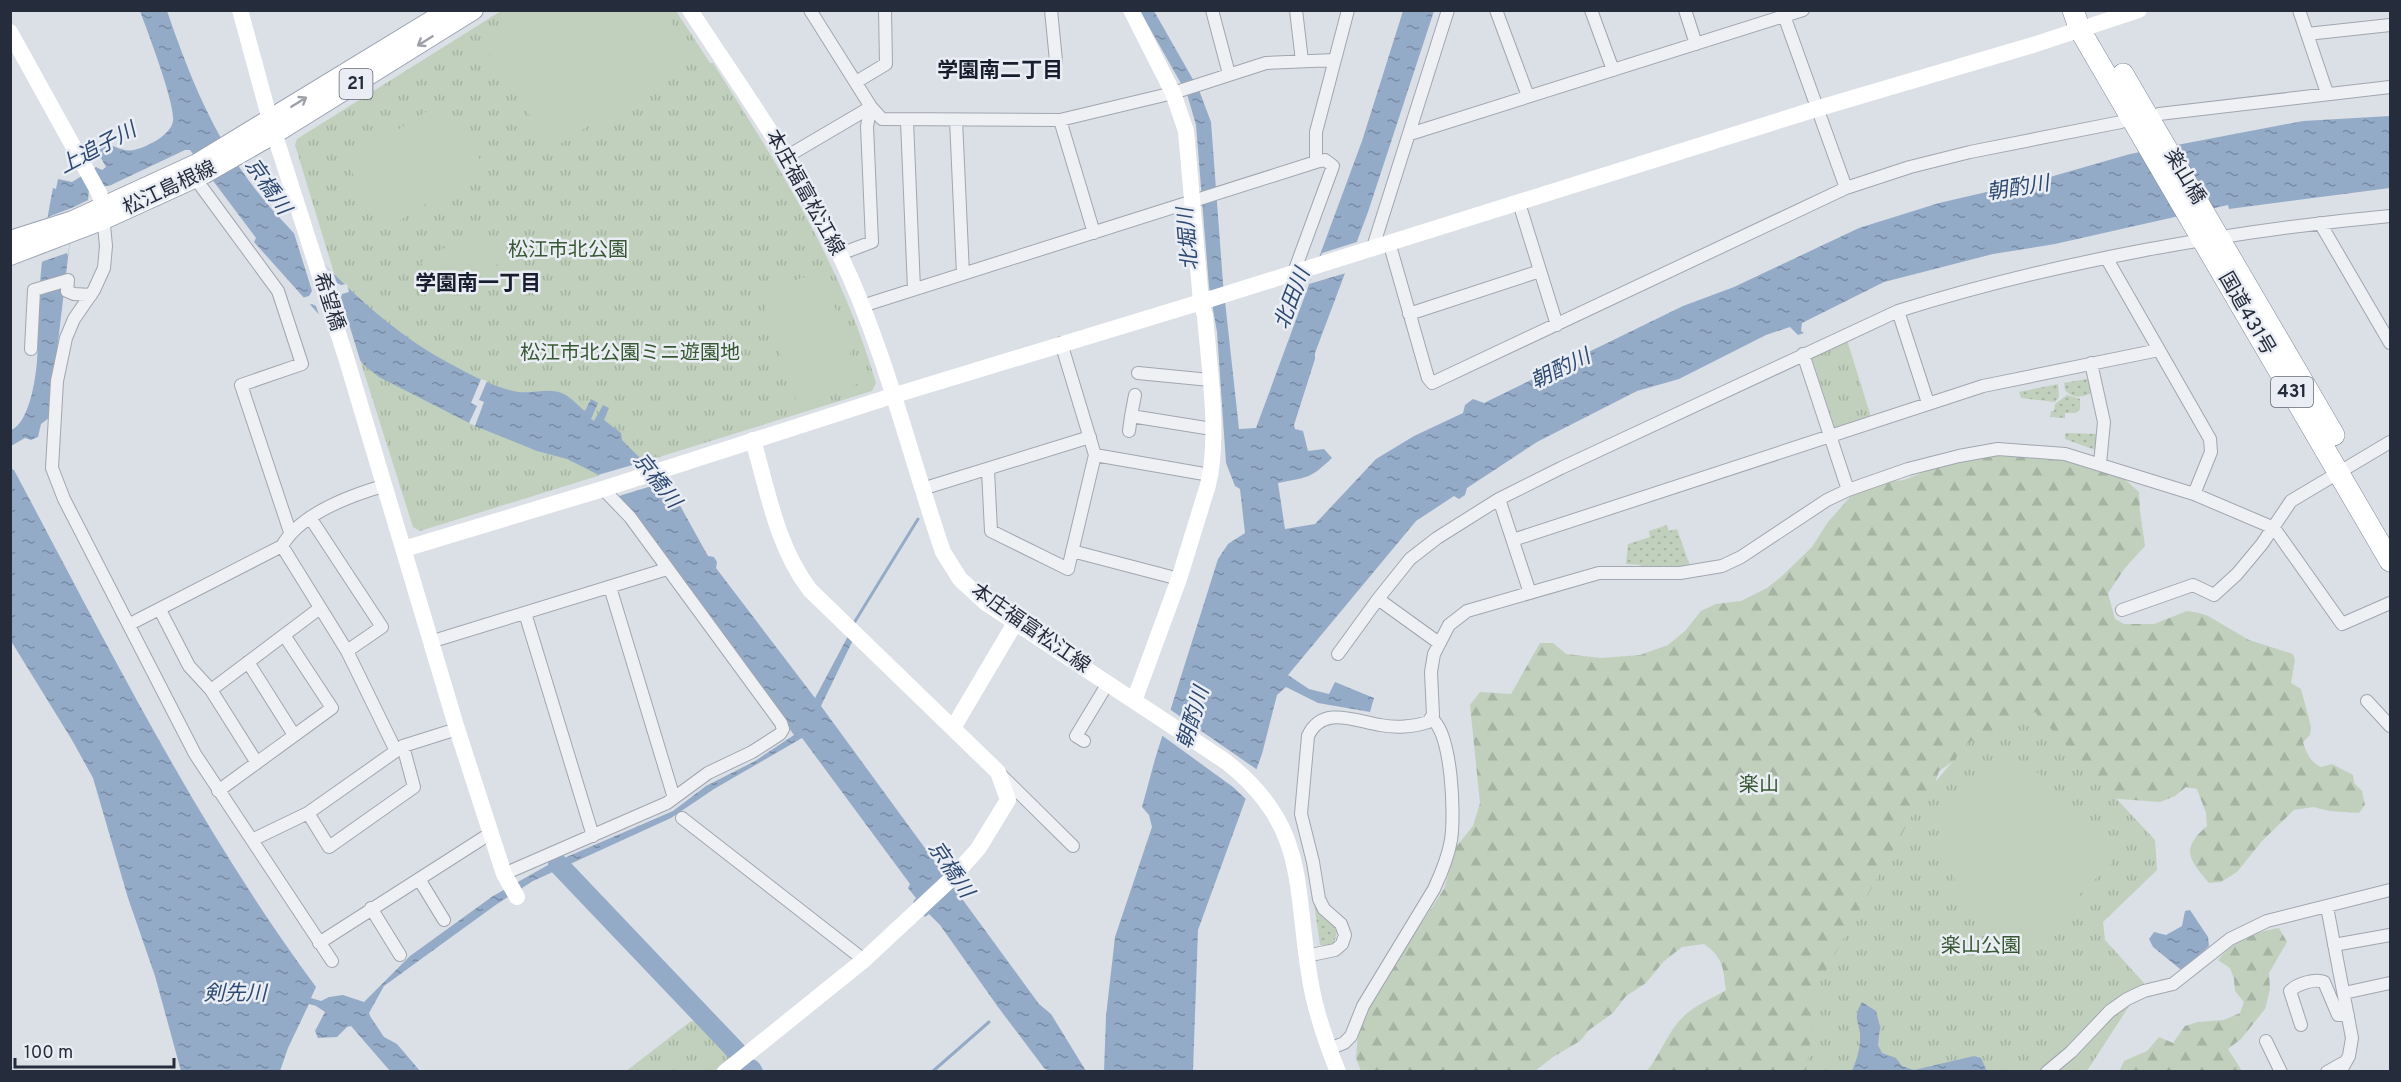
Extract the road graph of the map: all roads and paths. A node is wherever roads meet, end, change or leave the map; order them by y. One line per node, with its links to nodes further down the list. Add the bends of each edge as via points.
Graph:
1 (240, 10): 41 (street, 希望橋)
2 (448, 10): 41 (main road, 松江島根線 / 21, one-way to 2)
3 (474, 10): 41 (main road, 松江島根線 / 21, one-way to 41)
4 (690, 10): 43 (street, 本庄福富松江線)
5 (810, 10): 30 (street)
6 (885, 10): 30 (street, via 886,64)
7 (1051, 10): 26 (street)
8 (1131, 10): 32 (street)
9 (1212, 10): 29 (street)
10 (1296, 10): 27 (street)
11 (1348, 10): 25 (street)
12 (1448, 10): 42 (street)
13 (1496, 10): 34 (street)
14 (1592, 10): 28 (street)
15 (1685, 10): 24 (street)
16 (1803, 10): 19 (street)
17 (2139, 10): 20 (street)
18 (2299, 10): 23 (street)
19 (1783, 13): 24 (street); 36 (street)
20 (2084, 19): 36 (street); 40 (highway, 431)
21 (2391, 25): 23 (street)
22 (10, 32): 49 (street)
23 (2307, 34): 33 (street)
24 (1696, 44): 28 (street)
25 (1335, 60): 27 (street); 44 (street, via 1316,132)
26 (1056, 62)
27 (1302, 62): 29 (street, via 1266,63)
28 (1613, 70): 34 (street)
29 (1229, 74): 32 (street)
30 (856, 82): 35 (street)
31 (2391, 87): 33 (street)
32 (1178, 91): 38 (street); 47 (street)
33 (2326, 93): 40 (street, via 2159,114)
34 (1528, 96): 42 (street)
35 (871, 107): 39 (street, via 882,119); 43 (street); 58 (street, via 867,126 872,242)
36 (1816, 109): 46 (street); 48 (street)
37 (956, 120): 38 (street); 39 (street); 63 (street)
38 (1060, 120): 53 (street)
39 (907, 121): 64 (street)
40 (2146, 126): 46 (street, via 2121,122 1970,152); 52 (highway, 楽山橋 / 431)
41 (273, 127): 45 (main road, 松江島根線 / 21); 94 (street, 希望橋)
42 (1410, 134): 57 (street)
43 (786, 157): 58 (street, 本庄福富松江線)
44 (1316, 162): 47 (street); 61 (street, via 1325,160 1333,166)
45 (199, 172): 49 (main road, 松江島根線 / 21); 102 (street, via 278,291 302,364 241,385)
46 (1846, 188): 70 (street)
47 (1196, 199): 53 (street); 66 (street)
48 (1519, 203): 56 (street); 62 (street)
49 (102, 206): 54 (main road, 松江島根線 / 21, via 72,227); 65 (street, via 104,268)
50 (2391, 216): 51 (street)
51 (2320, 223): 52 (street); 71 (street)
52 (2207, 231): 60 (street); 91 (highway, 国道431号 / 431)
53 (1094, 232): 63 (street)
54 (41, 238): 55 (main road, 松江島根線 / 21); 59 (main road, 松江島根線 / 21)
55 (10, 240)
56 (1389, 242): 57 (street); 69 (street)
57 (1368, 249): 61 (street)
58 (840, 254): 67 (street, 本庄福富松江線)
59 (10, 256)
60 (2107, 259): 68 (street, via 2019,277); 74 (street)
61 (1299, 271): 66 (street)
62 (1540, 271): 69 (street); 70 (street)
63 (963, 274): 64 (street)
64 (914, 289): 67 (street)
65 (91, 295): 73 (street, via 67,291 68,280 34,290); 120 (street, via 74,319 64,348 57,381 52,468 64,500)
66 (1205, 301): 72 (street); 78 (street)
67 (862, 306): 80 (street, 本庄福富松江線)
68 (1898, 311): 75 (street); 81 (street)
69 (1409, 314): 70 (street, via 1432,383)
70 (1557, 325)
71 (2391, 343)
72 (1061, 344): 80 (street); 86 (street)
73 (32, 349)
74 (2159, 350): 76 (street); 98 (street, via 2212,444)
75 (1803, 354): 85 (street); 99 (street)
76 (2091, 363): 81 (street, via 1998,381); 90 (street, via 2104,422)
77 (1138, 373): 78 (street)
78 (1210, 380): 83 (street)
79 (1135, 395): 82 (street)
80 (892, 396): 87 (street); 96 (street, 本庄福富松江線)
81 (1929, 403): 85 (street)
82 (1131, 416): 83 (street); 84 (street)
83 (1212, 429): 93 (street)
84 (1129, 431)
85 (1829, 434): 97 (street); 104 (street)
86 (1089, 437): 89 (street); 92 (street)
87 (753, 440): 95 (street); 133 (street, via 783,546 795,571)
88 (2391, 442): 91 (street)
89 (1095, 455): 93 (street); 107 (street)
90 (2100, 464): 97 (street, via 2065,454 1998,449 1908,469); 98 (street)
91 (2346, 469): 101 (street, via 2290,501); 103 (highway, 国道431号 / 431); 108 (highway, 国道431号 / 431)
92 (988, 470): 96 (street); 107 (street, via 991,531 1068,569)
93 (1210, 475): 110 (street)
94 (383, 486): 100 (street, via 346,497); 106 (street, 希望橋)
95 (603, 489): 106 (street); 109 (street, via 630,517)
96 (922, 489): 119 (street, 本庄福富松江線, via 943,552 960,579)
97 (1848, 490): 112 (street, via 1722,566 1680,573 1599,573)
98 (2194, 494): 101 (street)
99 (1499, 499): 104 (street); 113 (street, via 1410,559)
100 (311, 519): 102 (street); 124 (street, via 382,627)
101 (2274, 528): 114 (street, via 2342,624); 117 (street, via 2237,574 2214,595 2193,585)
102 (290, 532): 105 (street)
103 (2391, 532)
104 (1513, 540): 112 (street)
105 (282, 546): 115 (street); 116 (street)
106 (404, 549): 122 (street, 希望橋)
107 (1072, 552): 110 (street)
108 (2391, 561)
109 (667, 569): 111 (street); 141 (street, via 783,729 753,752 708,773)
110 (1179, 579): 129 (street)
111 (610, 587): 118 (street); 141 (street)
112 (1530, 593): 123 (street, via 1461,614)
113 (1378, 599): 123 (street); 125 (street)
114 (2391, 603)
115 (320, 608): 121 (street); 124 (street)
116 (160, 610): 120 (street); 128 (street, via 189,666)
117 (2122, 610)
118 (525, 613): 122 (street); 145 (street)
119 (1015, 623): 127 (street, 本庄福富松江線); 133 (street)
120 (130, 624): 140 (street, via 173,715)
121 (284, 635): 126 (street); 135 (street, via 332,708)
122 (430, 642): 134 (street, 希望橋)
123 (1439, 643): 131 (street, via 1431,665)
124 (347, 651): 137 (street)
125 (1338, 654)
126 (248, 663): 128 (street); 135 (street)
127 (1108, 683): 129 (street, 本庄福富松江線); 136 (street, via 1076,736)
128 (211, 690): 138 (street)
129 (1134, 701): 159 (street, 本庄福富松江線, via 1225,761 1261,794 1278,818 1291,849)
130 (2367, 701): 132 (street)
131 (1432, 719): 159 (street, via 1421,725 1383,726 1331,717 1317,723 1308,736 1301,814 1319,899 1341,924 1345,935 1335,950); 167 (street, via 1445,740 1453,803 1451,839 1443,871 1363,1006 1351,1036)
132 (2391, 726)
133 (953, 728): 139 (street)
134 (457, 729): 137 (street); 144 (street, 希望橋)
135 (294, 735): 138 (street)
136 (1084, 741)
137 (399, 749): 142 (street); 142 (street, via 414,787 395,801 329,847)
138 (257, 763): 140 (street)
139 (998, 772): 147 (street); 160 (street, via 1008,800 978,849)
140 (218, 791): 146 (street)
141 (674, 798): 145 (street)
142 (308, 813): 146 (street)
143 (682, 818): 160 (street)
144 (491, 833): 148 (street, 希望橋); 149 (street)
145 (593, 836): 148 (street)
146 (252, 840): 156 (street)
147 (1073, 846)
148 (506, 877): 151 (street, 希望橋)
149 (419, 879): 153 (street); 154 (street)
150 (2391, 890): 152 (street)
151 (517, 897)
152 (2327, 907): 157 (street); 171 (street, via 2267,921 2230,939 2173,984 2127,999)
153 (371, 908): 156 (street); 158 (street)
154 (444, 920)
155 (2391, 935): 157 (street)
156 (319, 943): 161 (street)
157 (2334, 945): 163 (street)
158 (400, 955)
159 (1306, 956): 167 (street, 本庄福富松江線)
160 (864, 960): 169 (street)
161 (332, 962)
162 (2391, 983): 163 (street)
163 (2343, 993): 164 (street)
164 (2348, 1015): 165 (street, via 2338,1015 2324,982 2318,980 2290,991); 168 (street, via 2352,1043)
165 (2301, 1024)
166 (2266, 1041): 172 (street)
167 (1329, 1049): 170 (street, 本庄福富松江線)
168 (2342, 1067): 173 (street)
169 (725, 1071)
170 (1338, 1071)
171 (2047, 1071)
172 (2281, 1071)
173 (2327, 1071)

